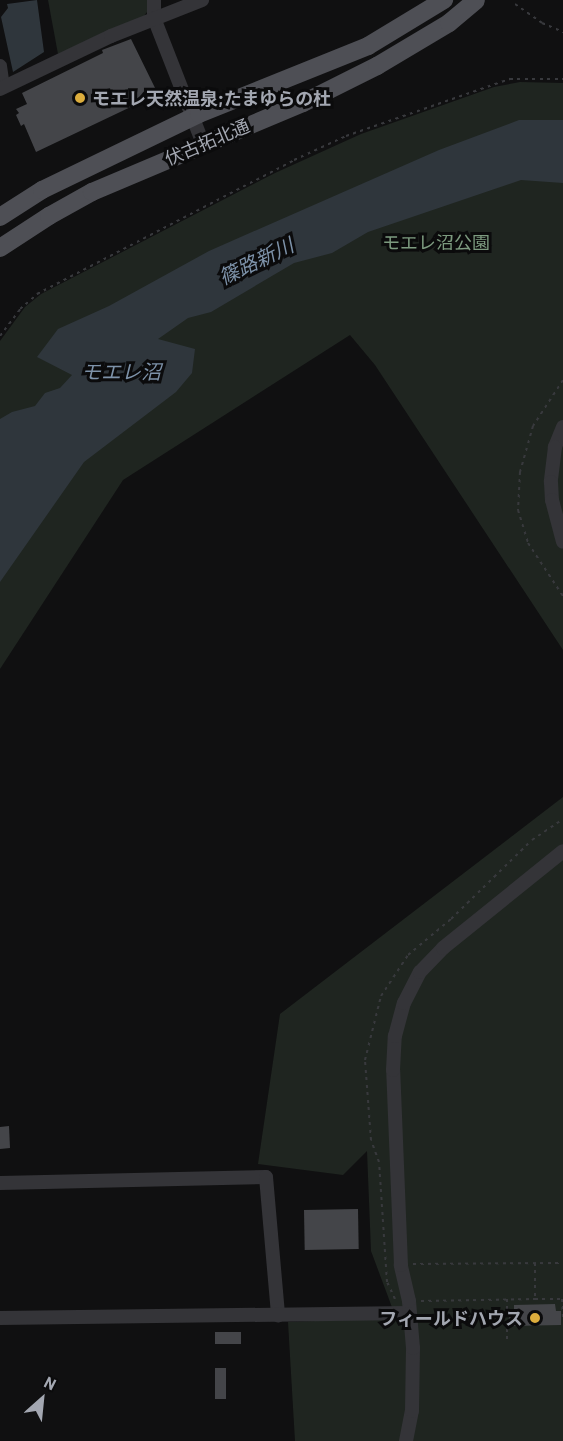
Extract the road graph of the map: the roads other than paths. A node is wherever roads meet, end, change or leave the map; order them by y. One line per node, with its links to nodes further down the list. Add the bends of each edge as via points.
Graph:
1 (154, 0): 5 (street)
2 (202, 0): 5 (street)
3 (444, 0): 8 (main road, 伏古拓北通, via 368,46)
4 (476, 0): 9 (main road, 伏古拓北通, via 449,23 378,66 303,103)
5 (154, 18): 7 (street); 8 (street)
6 (0, 66): 7 (street)
7 (2, 88)
8 (192, 117): 9 (street); 10 (main road, 伏古拓北通, via 42,190)
9 (203, 144): 11 (main road, 伏古拓北通, via 92,192)
10 (0, 217)
11 (0, 248)
12 (563, 427): 13 (street, via 555,447 551,482)
13 (563, 542)
14 (563, 851): 16 (street, via 443,948 420,972 404,1003 395,1036 393,1070 401,1264)
15 (0, 1183): 17 (street, via 266,1177)
16 (412, 1307): 17 (street); 19 (street, via 412,1411)
17 (278, 1316): 18 (street)
18 (0, 1318)
19 (406, 1441)

